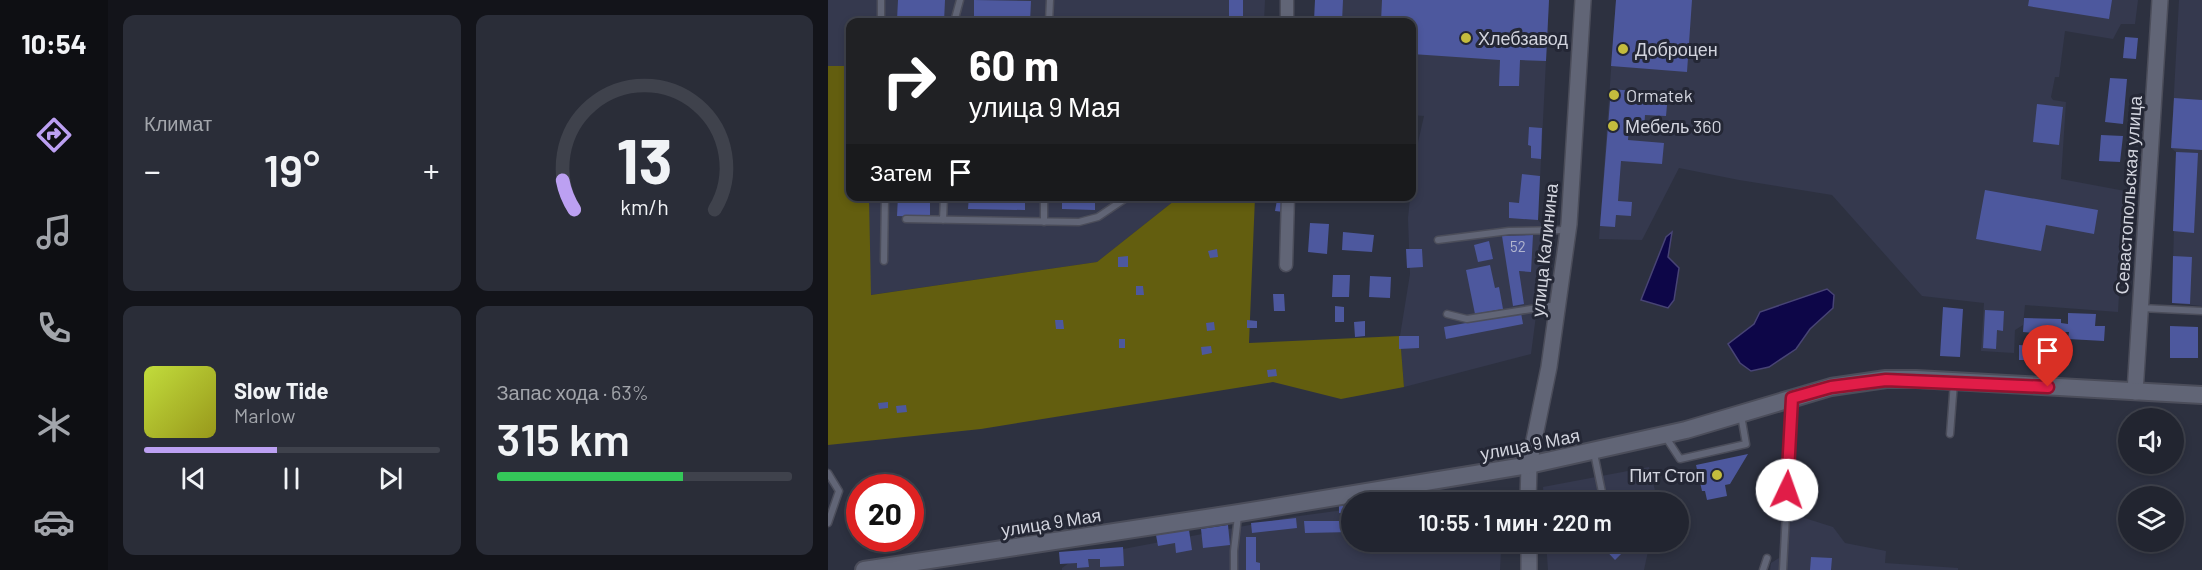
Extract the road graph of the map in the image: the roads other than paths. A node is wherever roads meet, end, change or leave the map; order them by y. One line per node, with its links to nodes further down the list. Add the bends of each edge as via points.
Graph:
1 (881, 0): 7 (lane)
2 (960, 0): 8 (lane)
3 (1050, 0): 9 (lane)
4 (1287, 0): 10 (street)
5 (1583, 0): 19 (street, улица Калинина)
6 (2160, 0): 24 (street, Севастопольская улица)
7 (881, 18)
8 (955, 18)
9 (1049, 18)
10 (1287, 18)
11 (885, 201): 21 (lane)
12 (944, 201): 17 (lane)
13 (1044, 201): 18 (lane)
14 (1122, 201): 18 (lane, via 1098,217 1079,222)
15 (1288, 201): 22 (street)
16 (906, 219): 17 (lane)
17 (943, 220): 18 (lane)
18 (1044, 222)
19 (1568, 230): 20 (lane, via 1509,231); 23 (street, улица Калинина)
20 (1438, 240)
21 (884, 261)
22 (1286, 265)
23 (1558, 305): 26 (lane, via 1467,320); 35 (street, улица Калинина)
24 (2140, 308): 25 (lane); 28 (street, Севастопольская улица)
25 (2202, 310)
26 (1447, 314)
27 (1954, 381): 28 (main road, улица 9 Мая); 30 (main road, улица 9 Мая, via 1866,381); 32 (lane)
28 (2125, 394): 29 (main road, улица 9 Мая)
29 (2202, 395)
30 (1792, 398): 31 (main road, улица 9 Мая); 47 (lane)
31 (1741, 414): 33 (main road, улица 9 Мая); 33 (lane, via 1746,444 1680,459)
32 (1950, 434)
33 (1664, 435): 34 (main road, улица 9 Мая)
34 (1593, 452): 35 (main road, улица 9 Мая); 38 (lane)
35 (1529, 465): 37 (street, улица Калинина); 39 (main road, улица 9 Мая)
36 (828, 473): 40 (lane, via 839,491)
37 (1528, 492)
38 (1602, 492)
39 (1239, 513): 43 (main road, улица 9 Мая); 44 (lane)
40 (828, 524)
41 (1529, 552): 45 (street)
42 (1767, 558): 46 (lane)
43 (864, 570)
44 (1234, 570)
45 (1529, 570)
46 (1763, 570)
47 (1783, 570)

